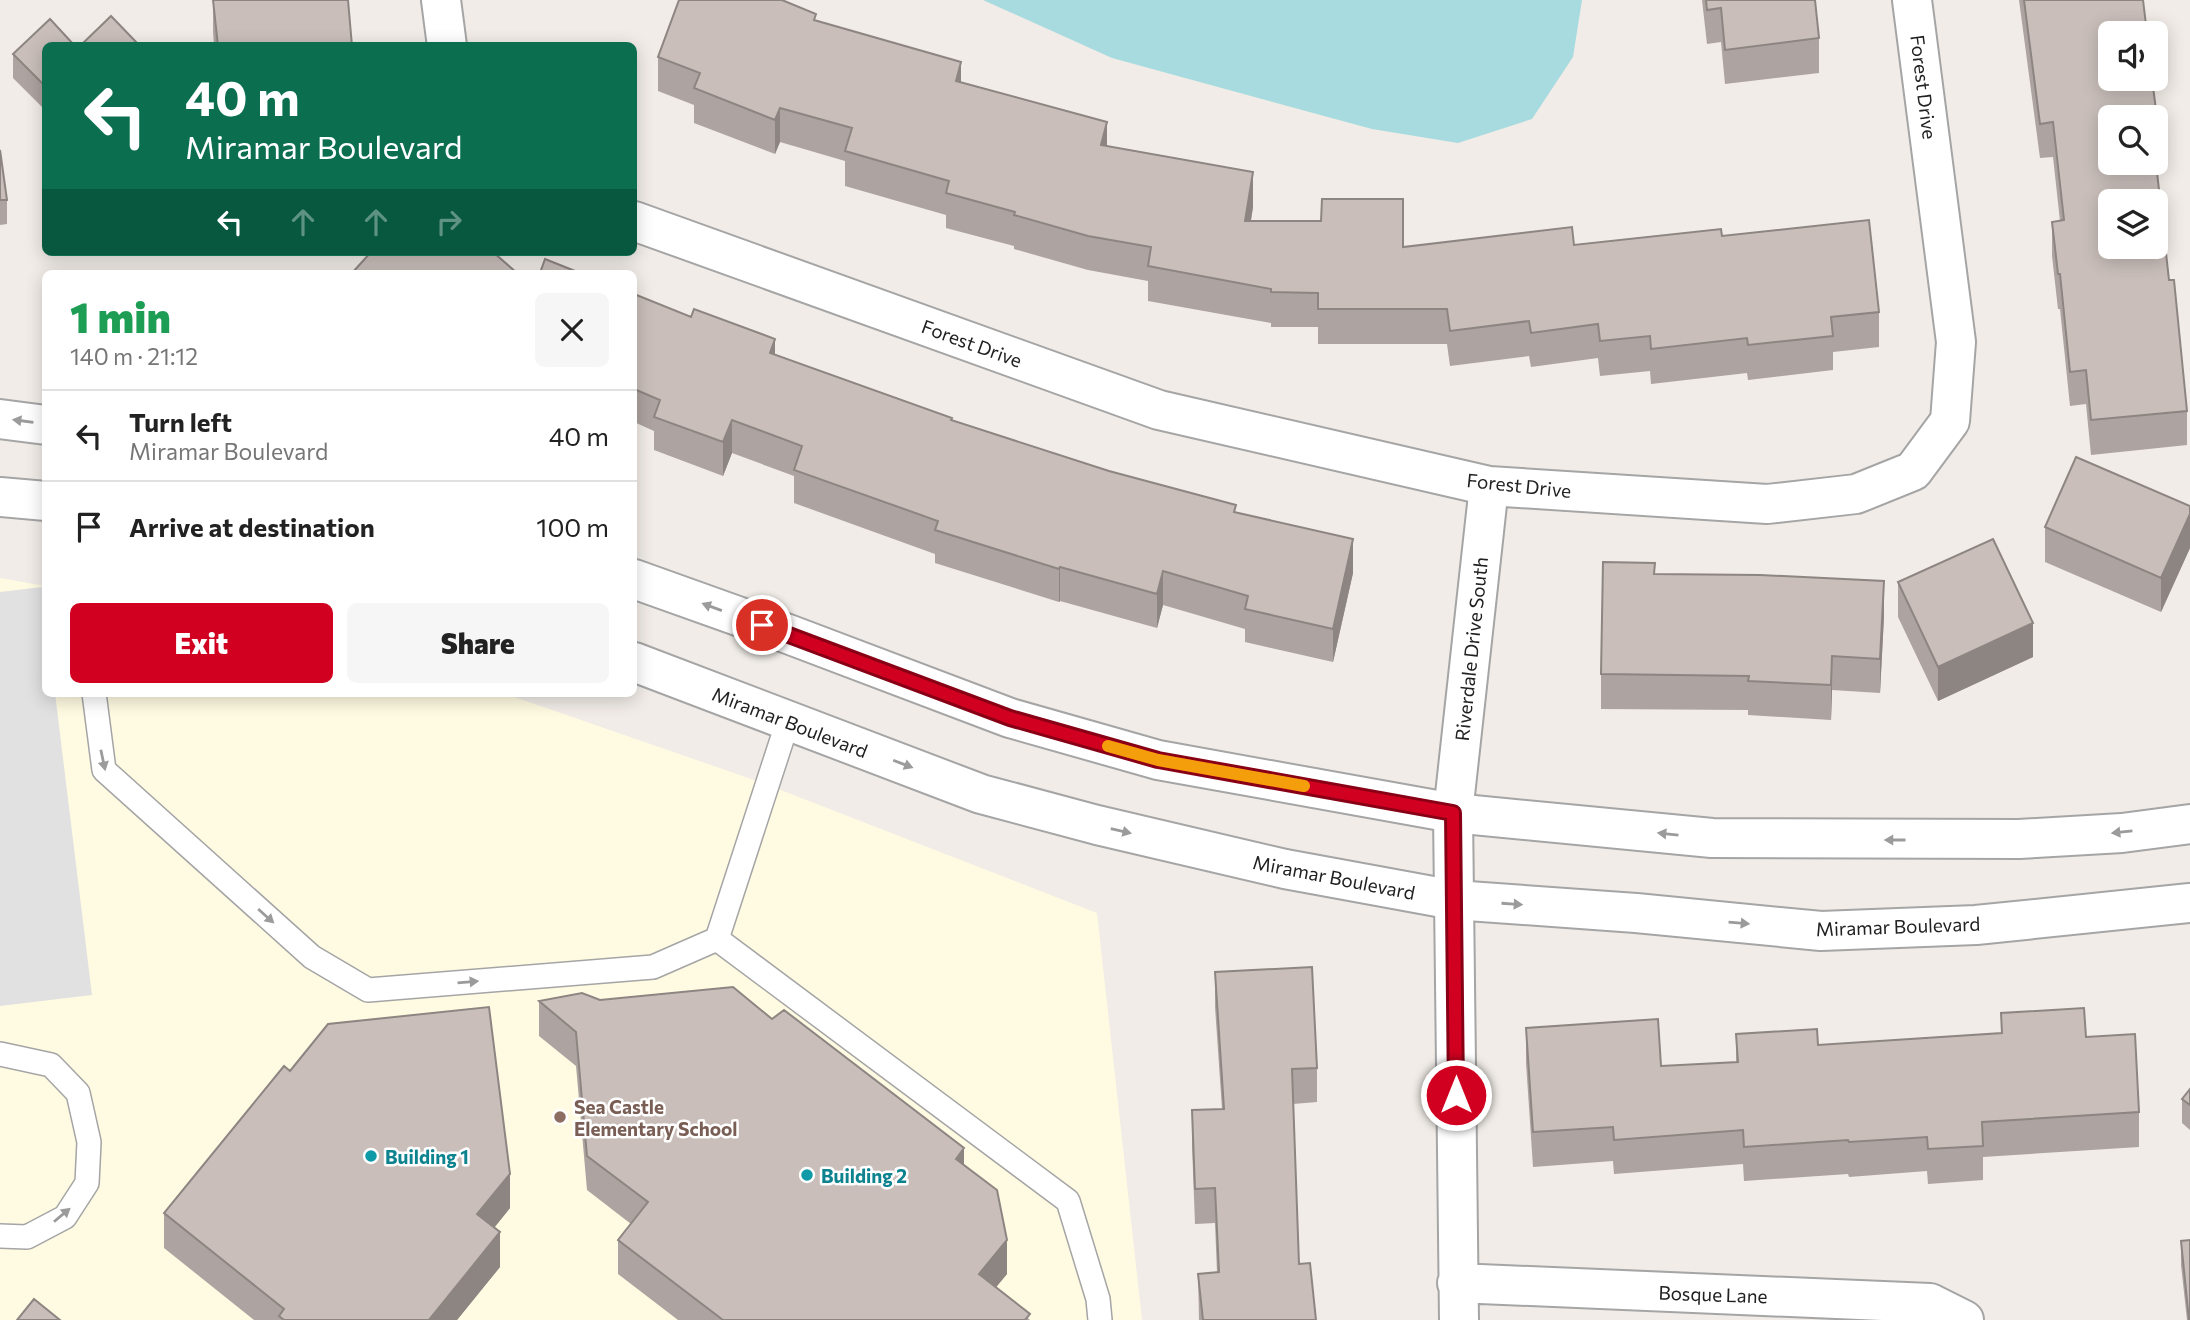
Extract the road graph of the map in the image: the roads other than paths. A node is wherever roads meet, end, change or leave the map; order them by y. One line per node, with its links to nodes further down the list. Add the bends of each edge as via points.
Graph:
1 (441, 0): 3 (street)
2 (1913, 0): 7 (street, Forest Drive, via 1956,342 1950,421 1913,471 1856,494 1767,504)
3 (446, 42)
4 (637, 221): 7 (street, Forest Drive, via 1159,410)
5 (0, 419): 6 (street, one-way to 5)
6 (42, 424)
7 (1489, 486): 14 (street, Riverdale Drive South)
8 (0, 497): 9 (street)
9 (42, 501)
10 (637, 580): 14 (street, one-way to 10, via 1158,760 1023,722)
11 (637, 663): 13 (street, Miramar Boulevard)
12 (95, 697): 18 (lane, one-way to 18, via 104,770 312,957 368,990 653,967)
13 (788, 721): 16 (street, Miramar Boulevard, one-way to 16, via 981,794 1285,869); 18 (lane)
14 (1453, 813): 15 (street, one-way to 14, via 2019,839 1712,838); 16 (street, Riverdale Drive South)
15 (2190, 824)
16 (1454, 900): 17 (street, Miramar Boulevard, one-way to 17, via 1821,931 1976,925); 21 (street, Riverdale Drive South)
17 (2190, 904)
18 (717, 939): 22 (lane, via 1068,1201 1098,1298)
19 (0, 1054): 20 (lane, one-way to 19, via 27,1237 65,1217 88,1183 89,1142 78,1093 51,1065)
20 (0, 1236)
21 (1457, 1283): 23 (street, Riverdale Drive South); 24 (street, Bosque Lane, via 1930,1303)
22 (1100, 1320)
23 (1459, 1320)
24 (1964, 1320)

